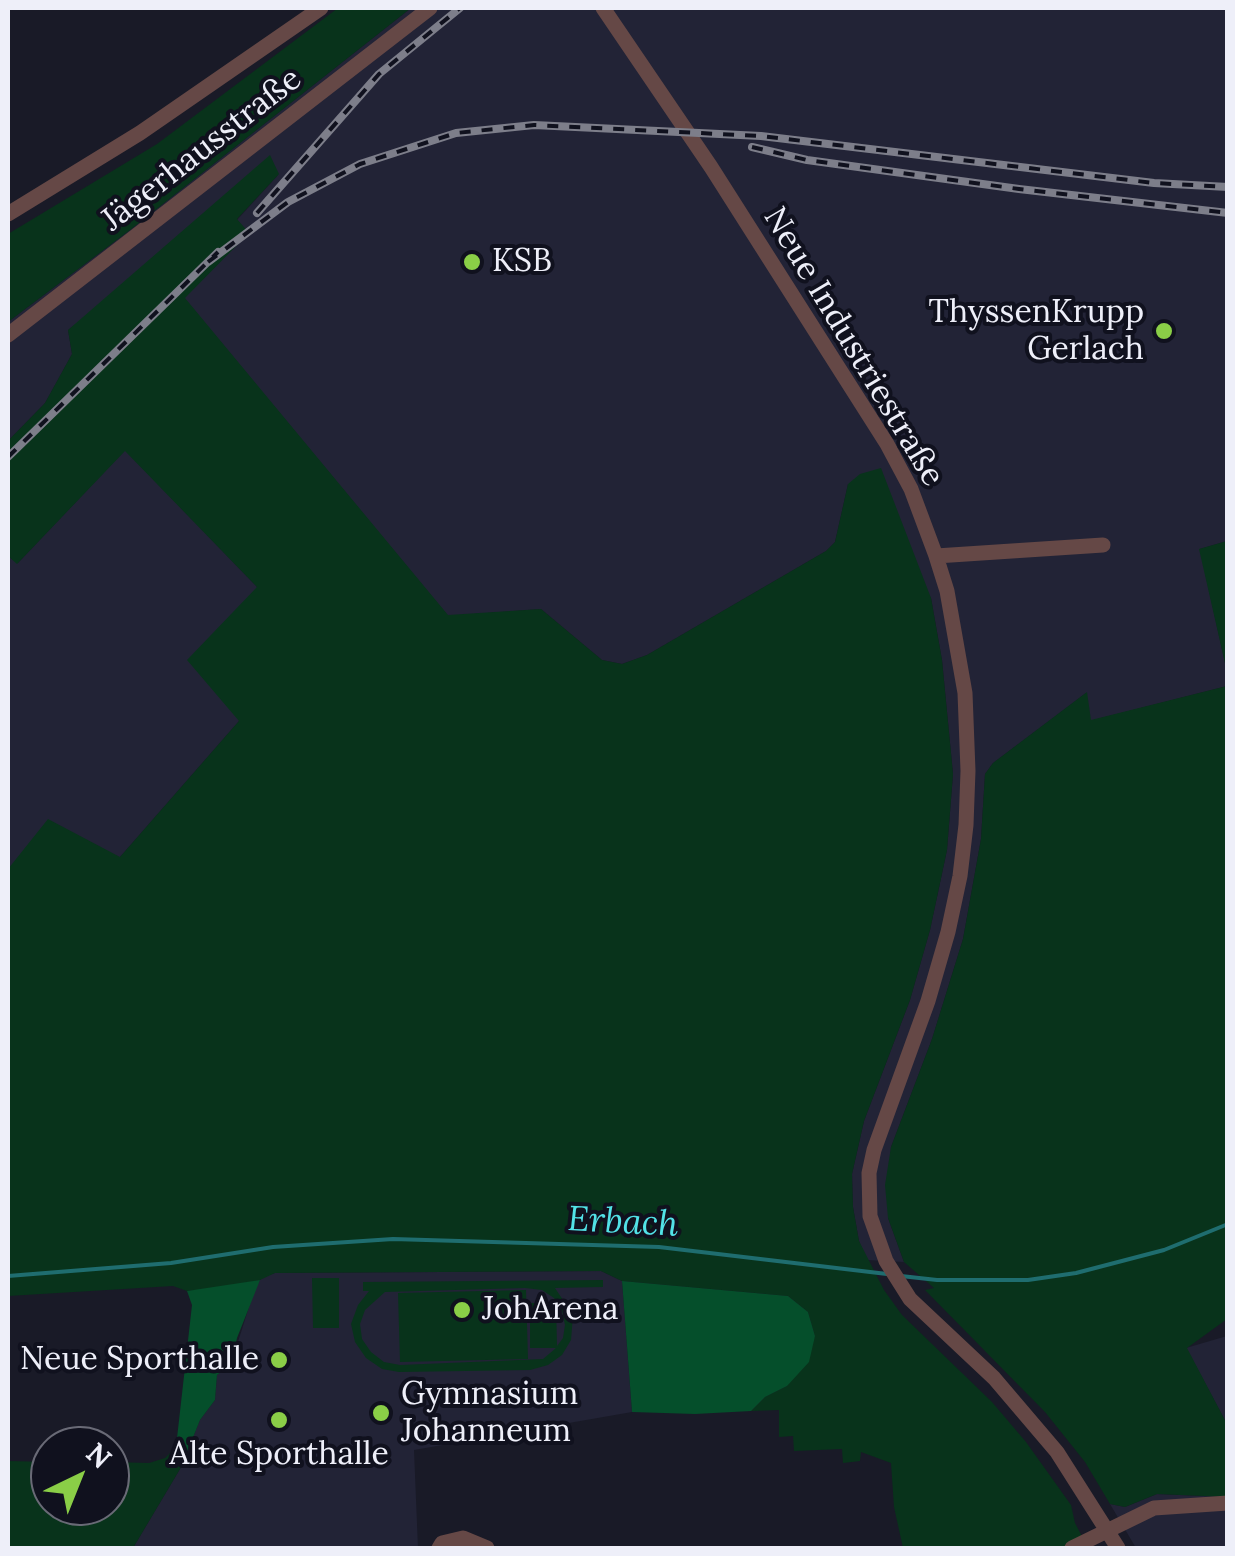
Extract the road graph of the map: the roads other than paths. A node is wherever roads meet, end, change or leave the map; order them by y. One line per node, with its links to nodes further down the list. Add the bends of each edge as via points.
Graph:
1 (320, 8): 4 (street, via 140,133)
2 (430, 8): 5 (street, Jägerhausstraße)
3 (603, 8): 7 (street, Neue Industriestraße, via 887,444)
4 (8, 214)
5 (8, 335)
6 (1103, 544): 7 (street)
7 (936, 556): 9 (street, Neue Industriestraße, via 964,693 966,825 948,932 880,1128 869,1173 870,1216 902,1290 994,1378 1057,1452)
8 (1228, 1503): 9 (street, via 1154,1508)
9 (1108, 1530): 12 (street); 13 (street, Neue Industriestraße)
10 (439, 1548): 11 (street, via 463,1538)
11 (487, 1548)
12 (1072, 1548)
13 (1118, 1548)

